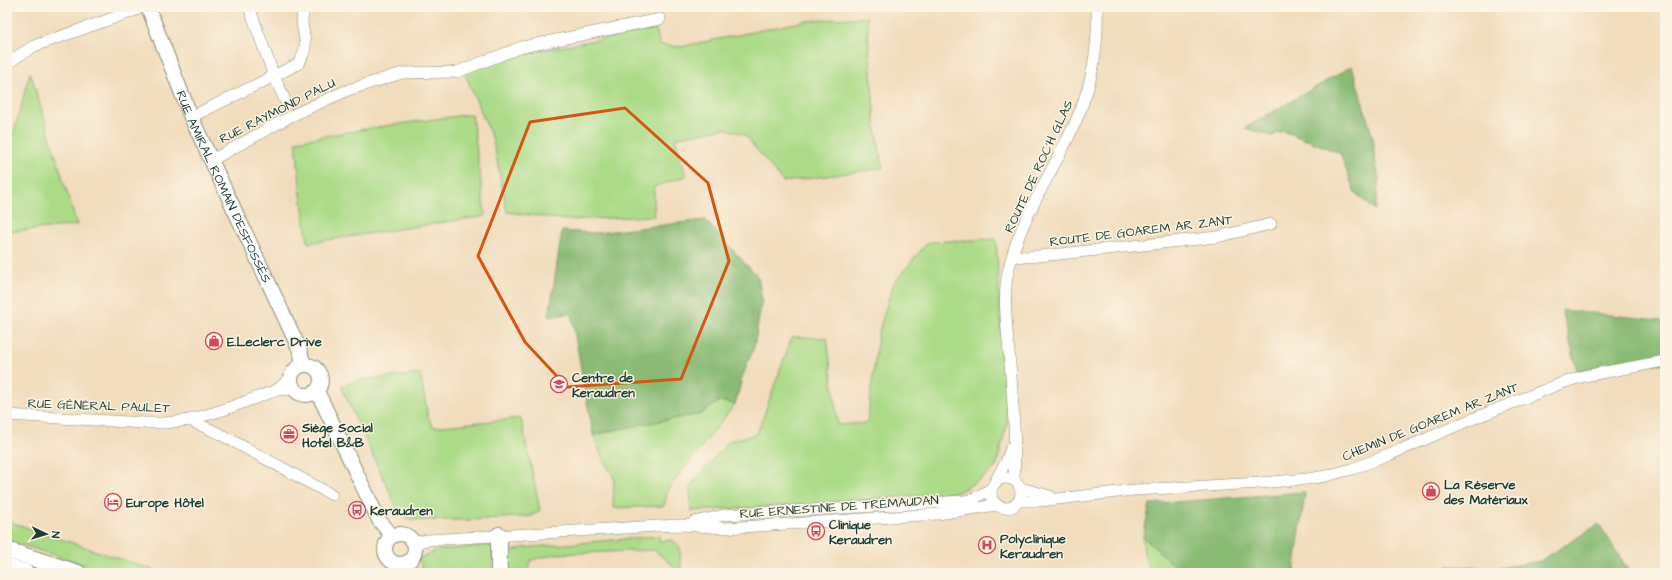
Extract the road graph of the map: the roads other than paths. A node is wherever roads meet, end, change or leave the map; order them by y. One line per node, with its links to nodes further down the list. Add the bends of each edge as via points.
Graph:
1 (139, 7): 7 (street, via 34,46)
2 (148, 7): 10 (main road, RUE AMIRAL ROMAIN DESFOSSÉS)
3 (249, 7): 8 (street)
4 (305, 7): 8 (street, via 301,16 305,55 298,64)
5 (1097, 7): 13 (street, ROUTE DE ROC'H GLAS, via 1098,43 1088,90 1068,138 1028,216)
6 (660, 19): 11 (street, RUE RAYMOND PALU, via 522,47 457,72 402,72 327,99)
7 (12, 60)
8 (274, 76): 9 (street); 10 (street)
9 (286, 100)
10 (191, 117): 11 (main road, RUE AMIRAL ROMAIN DESFOSSÉS)
11 (210, 161): 15 (main road, RUE AMIRAL ROMAIN DESFOSSÉS, via 299,348)
12 (1271, 224): 13 (street, ROUTE DE GOAREM AR ZANT, via 1217,237 1028,257)
13 (1013, 256): 20 (street, ROUTE DE ROC'H GLAS, via 1007,277 1007,303)
14 (1665, 361): 24 (street, CHEMIN DE GOAREM AR ZANT, via 1598,373 1562,383 1389,455 1326,476)
15 (304, 365): 16 (main road, via 296,369); 17 (main road, via 314,368 321,376)
16 (292, 383): 17 (main road, via 298,393 305,396); 19 (street, RUE GÉNÉRAL PAULET, via 223,410)
17 (317, 391): 29 (main road, via 379,520)
18 (7, 415): 19 (street, RUE GÉNÉRAL PAULET, via 146,423)
19 (189, 420): 23 (street, RUE GÉNÉRAL PAULET)
20 (1014, 433): 21 (street, ROUTE DE ROC'H GLAS); 22 (street, ROUTE DE ROC'H GLAS, via 1006,462)
21 (1017, 484): 22 (street, via 1007,477 1000,478); 24 (street, CHEMIN DE GOAREM AR ZANT, via 1039,494); 25 (street, via 1021,495)
22 (993, 485): 26 (street, via 992,500); 27 (street, RUE ERNESTINE DE TRÉMAUDAN, via 973,499 964,501 724,515)
23 (332, 495)
24 (1058, 498): 25 (street, CHEMIN DE GOAREM AR ZANT)
25 (1019, 501): 26 (street, via 1009,508)
26 (996, 505): 27 (street, RUE ERNESTINE DE TRÉMAUDAN, via 938,514 810,523 724,528)
27 (682, 525): 28 (street, RUE ERNESTINE DE TRÉMAUDAN)
28 (499, 535): 30 (street, RUE ERNESTINE DE TRÉMAUDAN); 36 (highway)
29 (392, 536): 30 (main road, via 402,534); 33 (main road, via 386,543 386,554 394,563)
30 (414, 543): 33 (main road, via 414,553)
31 (7, 550): 35 (highway)
32 (7, 567): 34 (highway)
33 (406, 568)
34 (26, 573)
35 (78, 573)
36 (499, 573)

